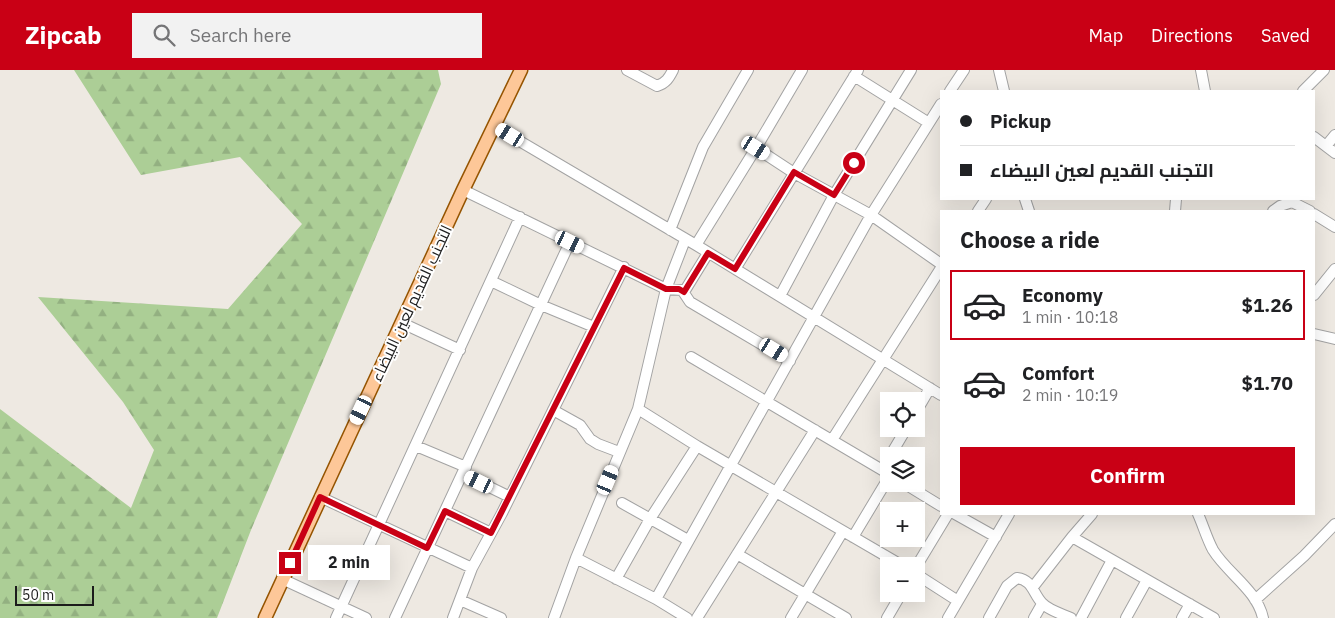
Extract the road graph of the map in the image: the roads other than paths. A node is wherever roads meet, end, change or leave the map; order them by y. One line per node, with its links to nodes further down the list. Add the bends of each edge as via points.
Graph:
1 (521, 70): 19 (main road, التجنب القديم لعين البيضاء)
2 (627, 70): 3 (street, via 657,86 663,84)
3 (674, 70)
4 (748, 70): 34 (street, via 703,147)
5 (802, 70): 23 (street)
6 (911, 70): 16 (street)
7 (964, 70): 12 (street)
8 (999, 70): 13 (street)
9 (1201, 70): 14 (street)
10 (1324, 70): 15 (street)
11 (856, 73): 16 (street); 25 (street)
12 (951, 90)
13 (1004, 90)
14 (1205, 90)
15 (1304, 90)
16 (893, 99): 18 (street); 27 (street)
17 (940, 106): 18 (street)
18 (929, 123): 31 (street)
19 (494, 126): 26 (main road, التجنب القديم لعين البيضاء); 34 (street)
20 (1335, 135): 22 (street)
21 (1315, 138): 22 (street)
22 (1326, 146): 24 (street)
23 (756, 148): 25 (street); 37 (street)
24 (1335, 153)
25 (794, 172): 27 (street); 41 (street)
26 (464, 190): 32 (street); 51 (main road, التجنب القديم لعين البيضاء)
27 (834, 195): 31 (street); 48 (street)
28 (1275, 210): 29 (street, via 1292,202)
29 (1308, 210)
30 (1315, 215): 33 (street)
31 (871, 216): 39 (street); 50 (street)
32 (520, 217): 36 (street); 44 (street)
33 (1335, 227)
34 (670, 230): 35 (street)
35 (685, 240): 37 (street); 45 (street)
36 (570, 242): 40 (street); 49 (street)
37 (696, 245): 38 (street)
38 (708, 253): 41 (street); 46 (street)
39 (940, 263)
40 (624, 268): 45 (street); 52 (street)
41 (735, 269): 48 (street)
42 (1335, 269): 47 (street)
43 (940, 270): 57 (street)
44 (491, 280): 49 (street); 55 (street)
45 (666, 289): 46 (street); 63 (street)
46 (684, 292): 58 (street, via 690,302)
47 (1315, 294)
48 (780, 296): 50 (street)
49 (541, 305): 52 (street); 71 (street)
50 (814, 317): 57 (street); 58 (street)
51 (402, 323): 55 (street); 76 (main road, التجنب القديم لعين البيضاء)
52 (594, 327): 64 (street)
53 (1315, 334): 54 (street)
54 (1335, 339)
55 (460, 350): 67 (street)
56 (691, 357): 62 (street)
57 (882, 359): 59 (street); 66 (street)
58 (790, 361): 62 (street)
59 (930, 388): 60 (street); 61 (street)
60 (940, 394)
61 (925, 397)
62 (766, 401): 65 (street); 70 (street)
63 (638, 409): 68 (street); 69 (street)
64 (553, 410): 69 (street, via 580,425 590,439); 77 (street)
65 (815, 430): 66 (street); 74 (street)
66 (832, 440): 72 (street)
67 (416, 446): 71 (street); 87 (street)
68 (697, 446): 70 (street); 86 (street)
69 (620, 452): 99 (street)
70 (731, 466): 74 (street); 94 (street)
71 (465, 470): 77 (street); 80 (street)
72 (880, 470)
73 (880, 485): 91 (street)
74 (777, 492): 89 (street); 96 (street)
75 (918, 492): 79 (street)
76 (320, 497): 87 (street); 102 (main road, التجنب القديم لعين البيضاء)
77 (510, 497): 90 (street)
78 (622, 503): 86 (street)
79 (940, 505)
80 (445, 511): 90 (street); 95 (street)
81 (947, 515): 98 (street)
82 (957, 515): 92 (street)
83 (1008, 515): 92 (street)
84 (1091, 515): 93 (street)
85 (1198, 515): 110 (street, via 1213,550)
86 (650, 519): 94 (street); 103 (street)
87 (380, 525): 95 (street); 115 (street)
88 (1334, 526): 110 (street)
89 (843, 531): 91 (street); 107 (street)
90 (491, 533): 101 (street)
91 (853, 537): 97 (street)
92 (996, 537): 111 (street)
93 (1072, 537): 100 (street); 106 (street)
94 (688, 540): 108 (street)
95 (427, 548): 101 (street); 119 (street)
96 (737, 554): 107 (street); 124 (street)
97 (887, 557)
98 (922, 557)
99 (576, 558): 103 (street); 122 (street)
100 (1112, 560): 105 (street); 132 (street)
101 (472, 568): 109 (street)
102 (282, 579): 115 (street); 116 (main road, التجنب القديم لعين البيضاء)
103 (616, 579): 108 (street)
104 (925, 580): 111 (street)
105 (1147, 580): 114 (street); 133 (street)
106 (1033, 587): 113 (street); 129 (street, via 1022,579 1014,580 1007,586)
107 (804, 594): 125 (street); 126 (street)
108 (656, 599): 123 (street)
109 (460, 600): 120 (street); 121 (street)
110 (1255, 600): 136 (street)
111 (958, 601): 128 (street)
112 (896, 602): 127 (street)
113 (1042, 604): 130 (street); 131 (street)
114 (1190, 604): 134 (street); 135 (street)
115 (341, 607): 117 (street); 118 (street)
116 (265, 618)
117 (336, 618)
118 (366, 618)
119 (395, 618)
120 (453, 618)
121 (501, 618)
122 (554, 618)
123 (687, 618)
124 (697, 618)
125 (790, 618)
126 (846, 618)
127 (886, 618)
128 (948, 618)
129 (989, 618)
130 (1034, 618)
131 (1070, 618)
132 (1081, 618)
133 (1126, 618)
134 (1182, 618)
135 (1214, 618)
136 (1263, 618)

